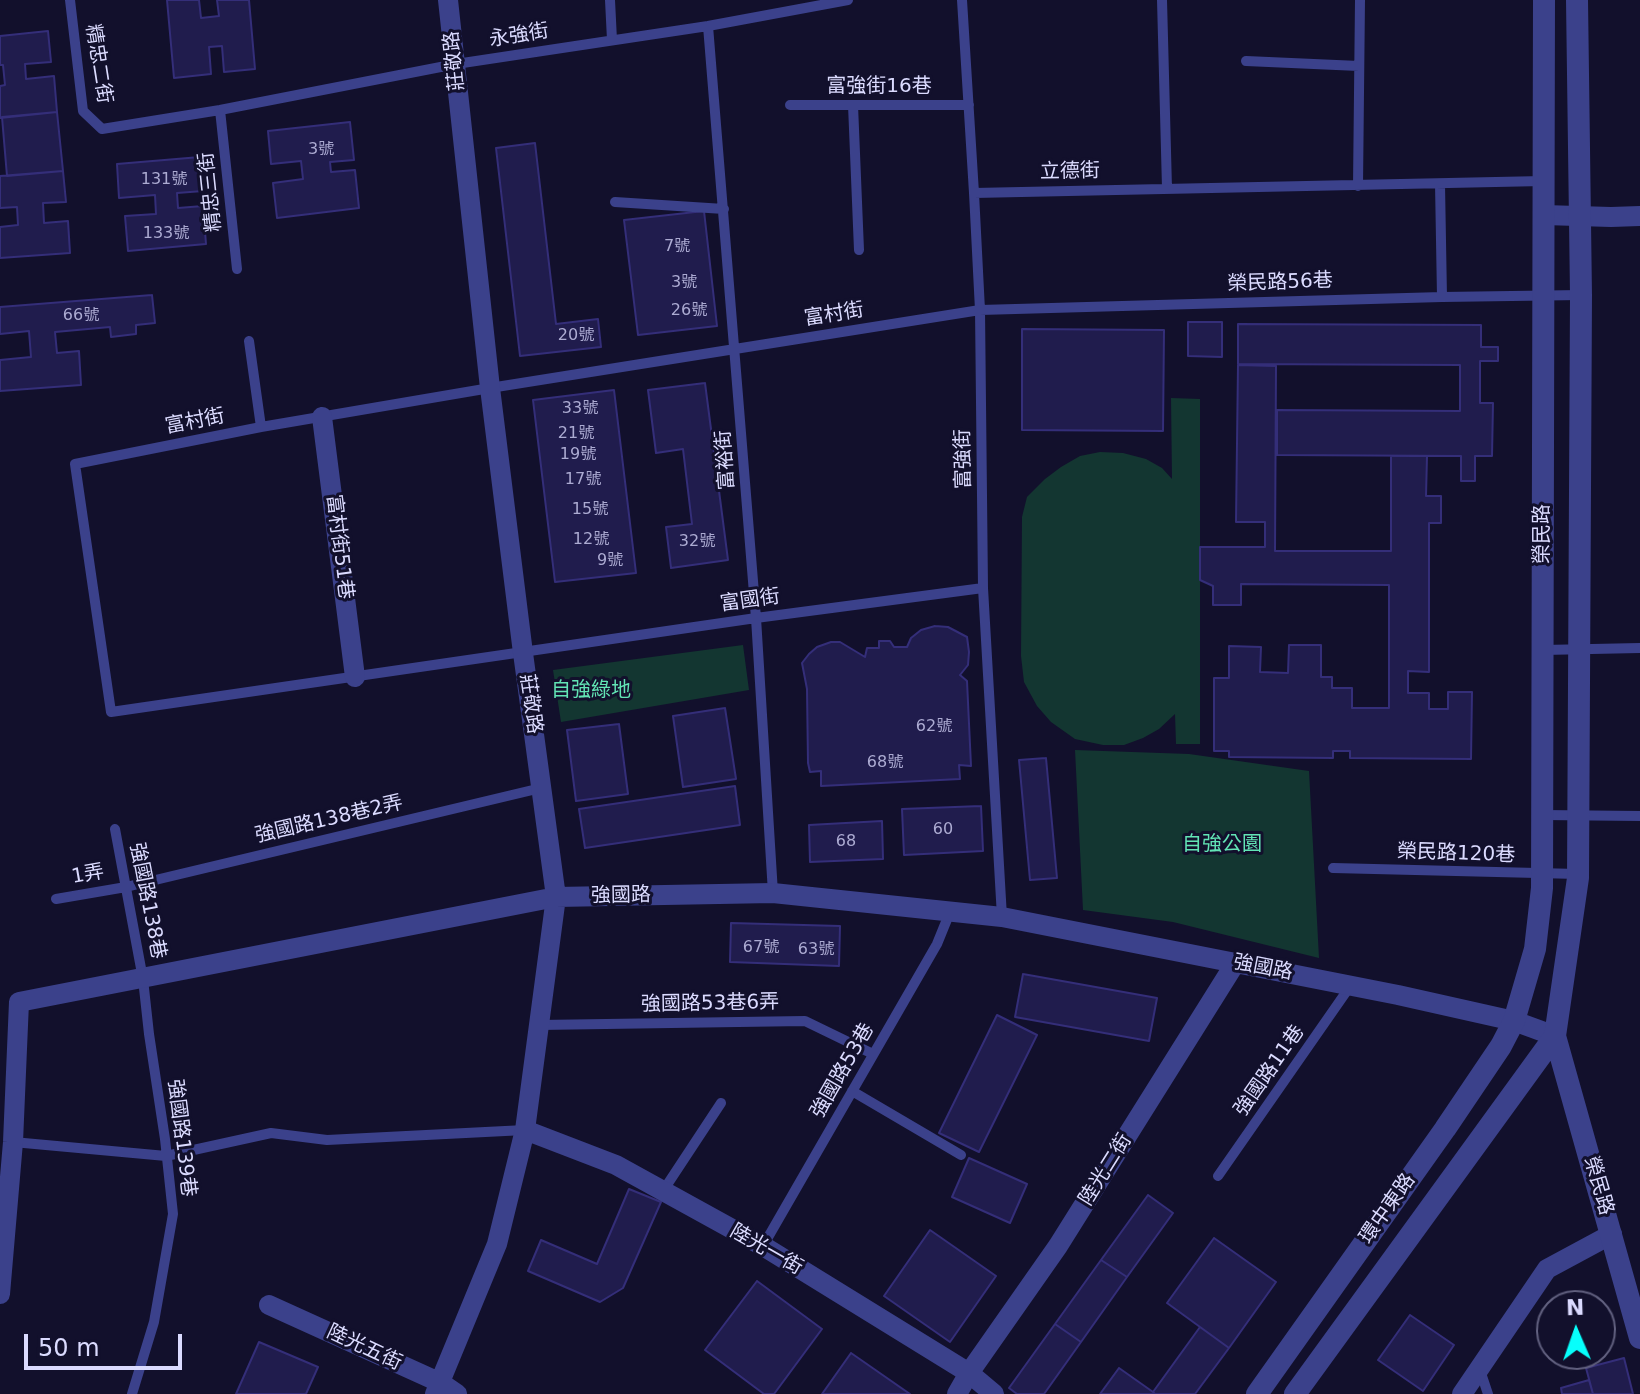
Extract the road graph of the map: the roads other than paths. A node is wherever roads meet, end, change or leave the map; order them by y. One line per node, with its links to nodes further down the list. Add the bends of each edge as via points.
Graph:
1 (70, 0): 19 (lane, 精忠二街, via 83,111)
2 (448, 0): 13 (street, 莊敬路)
3 (610, 0): 11 (lane)
4 (848, 0): 10 (lane, 永強街)
5 (962, 0): 17 (lane, 富強街)
6 (1162, 0): 23 (lane)
7 (1360, 0): 14 (lane)
8 (1544, 0): 20 (street, 榮民路)
9 (1577, 0): 28 (street, 榮民路)
10 (708, 26): 11 (lane, 永強街); 26 (lane, 富裕街)
11 (612, 40): 13 (lane, 永強街)
12 (1246, 61): 14 (lane)
13 (456, 64): 18 (lane, 永強街); 38 (street, 莊敬路)
14 (1359, 66): 22 (lane)
15 (790, 105): 16 (lane, 富強街16巷)
16 (853, 105): 17 (lane, 富強街16巷); 30 (lane)
17 (969, 105): 24 (lane, 富強街)
18 (220, 110): 19 (lane, 永強街); 31 (lane, 精忠三街)
19 (102, 129)
20 (1543, 181): 21 (lane, 立德街); 27 (street, 榮民路)
21 (1440, 184): 22 (lane, 立德街); 34 (lane)
22 (1358, 186): 23 (lane, 立德街)
23 (1167, 188): 24 (lane, 立德街)
24 (974, 193): 35 (lane, 富強街)
25 (615, 202): 26 (lane)
26 (724, 209): 37 (lane, 富裕街)
27 (1544, 215): 28 (street); 32 (street, 榮民路)
28 (1580, 215): 29 (street); 33 (street, 榮民路)
29 (1640, 216)
30 (859, 250)
31 (237, 269)
32 (1543, 295): 33 (lane, 榮民路56巷); 34 (lane, 榮民路56巷); 45 (street, 榮民路)
33 (1581, 295): 44 (street, 榮民路)
34 (1442, 297): 35 (lane, 榮民路56巷)
35 (980, 310): 37 (lane, 富村街); 41 (lane, 富強街)
36 (249, 341): 40 (lane)
37 (735, 348): 38 (lane, 富村街); 42 (lane, 富裕街)
38 (490, 388): 39 (lane, 富村街); 46 (street, 莊敬路)
39 (322, 417): 40 (lane, 富村街); 47 (street, 富村街51巷)
40 (261, 427): 47 (lane, 富村街, via 75,464 111,712)
41 (983, 588): 42 (lane, 富國街); 61 (lane, 富強街)
42 (756, 618): 46 (lane, 富國街); 57 (lane, 富裕街)
43 (1640, 648): 44 (lane)
44 (1579, 649): 45 (lane); 50 (street, 榮民路)
45 (1543, 650): 49 (street, 榮民路)
46 (523, 653): 47 (lane, 富村街); 48 (street, 莊敬路)
47 (355, 677)
48 (541, 788): 56 (lane, 強國路138巷2弄); 58 (street, 莊敬路)
49 (1542, 815): 50 (lane); 54 (street, 榮民路)
50 (1578, 815): 51 (lane); 55 (street, 榮民路)
51 (1640, 816)
52 (115, 829): 56 (lane, 強國路138巷)
53 (1333, 868): 54 (lane, 榮民路120巷)
54 (1542, 874): 55 (lane, 榮民路120巷); 65 (street, 榮民路, via 1535,949)
55 (1578, 874): 67 (street, 榮民路)
56 (126, 887): 59 (lane, 1弄); 63 (lane, 強國路138巷)
57 (773, 893): 58 (street, 強國路); 60 (street, 強國路)
58 (556, 897): 63 (street, 強國路); 66 (street, 莊敬路)
59 (56, 899)
60 (950, 912): 61 (street, 強國路); 68 (lane, 強國路53巷)
61 (1002, 917): 62 (street, 強國路)
62 (1236, 962): 64 (street, 強國路); 83 (street, 陸光二街, via 1058,1246)
63 (143, 979): 72 (street, 強國路, via 19,1002); 74 (lane, 強國路139巷)
64 (1351, 985): 65 (street, 強國路); 75 (lane, 強國路11巷)
65 (1514, 1021): 67 (street); 88 (street, 環中東路, via 1445,1129)
66 (539, 1025): 68 (lane, 強國路53巷6弄, via 805,1021); 71 (street, 莊敬路)
67 (1555, 1036): 77 (street, 榮民路); 89 (street, 環中東路)
68 (873, 1054): 69 (lane, 強國路53巷)
69 (852, 1091): 73 (lane); 78 (lane, 強國路53巷)
70 (721, 1103): 76 (lane)
71 (525, 1130): 74 (lane, via 327,1140 271,1133); 76 (street, 陸光一街, via 616,1165); 84 (street, 莊敬路, via 497,1244)
72 (13, 1142): 74 (lane); 79 (street, 強國路)
73 (961, 1155)
74 (166, 1156): 85 (lane, 強國路139巷, via 173,1214 154,1322)
75 (1218, 1176)
76 (663, 1191): 78 (street, 陸光一街)
77 (1612, 1234): 81 (street, 榮民路); 82 (street, via 1547,1269)
78 (763, 1246): 83 (street, 陸光一街)
79 (0, 1294)
80 (269, 1305): 84 (street, 陸光五街)
81 (1640, 1338)
82 (1480, 1370): 90 (street); 91 (lane)
83 (969, 1373): 86 (street, 陸光二街); 87 (street, 陸光一街)
84 (444, 1390)
85 (132, 1394)
86 (957, 1394)
87 (994, 1394)
88 (1257, 1394)
89 (1295, 1394)
90 (1462, 1394)
91 (1488, 1394)

